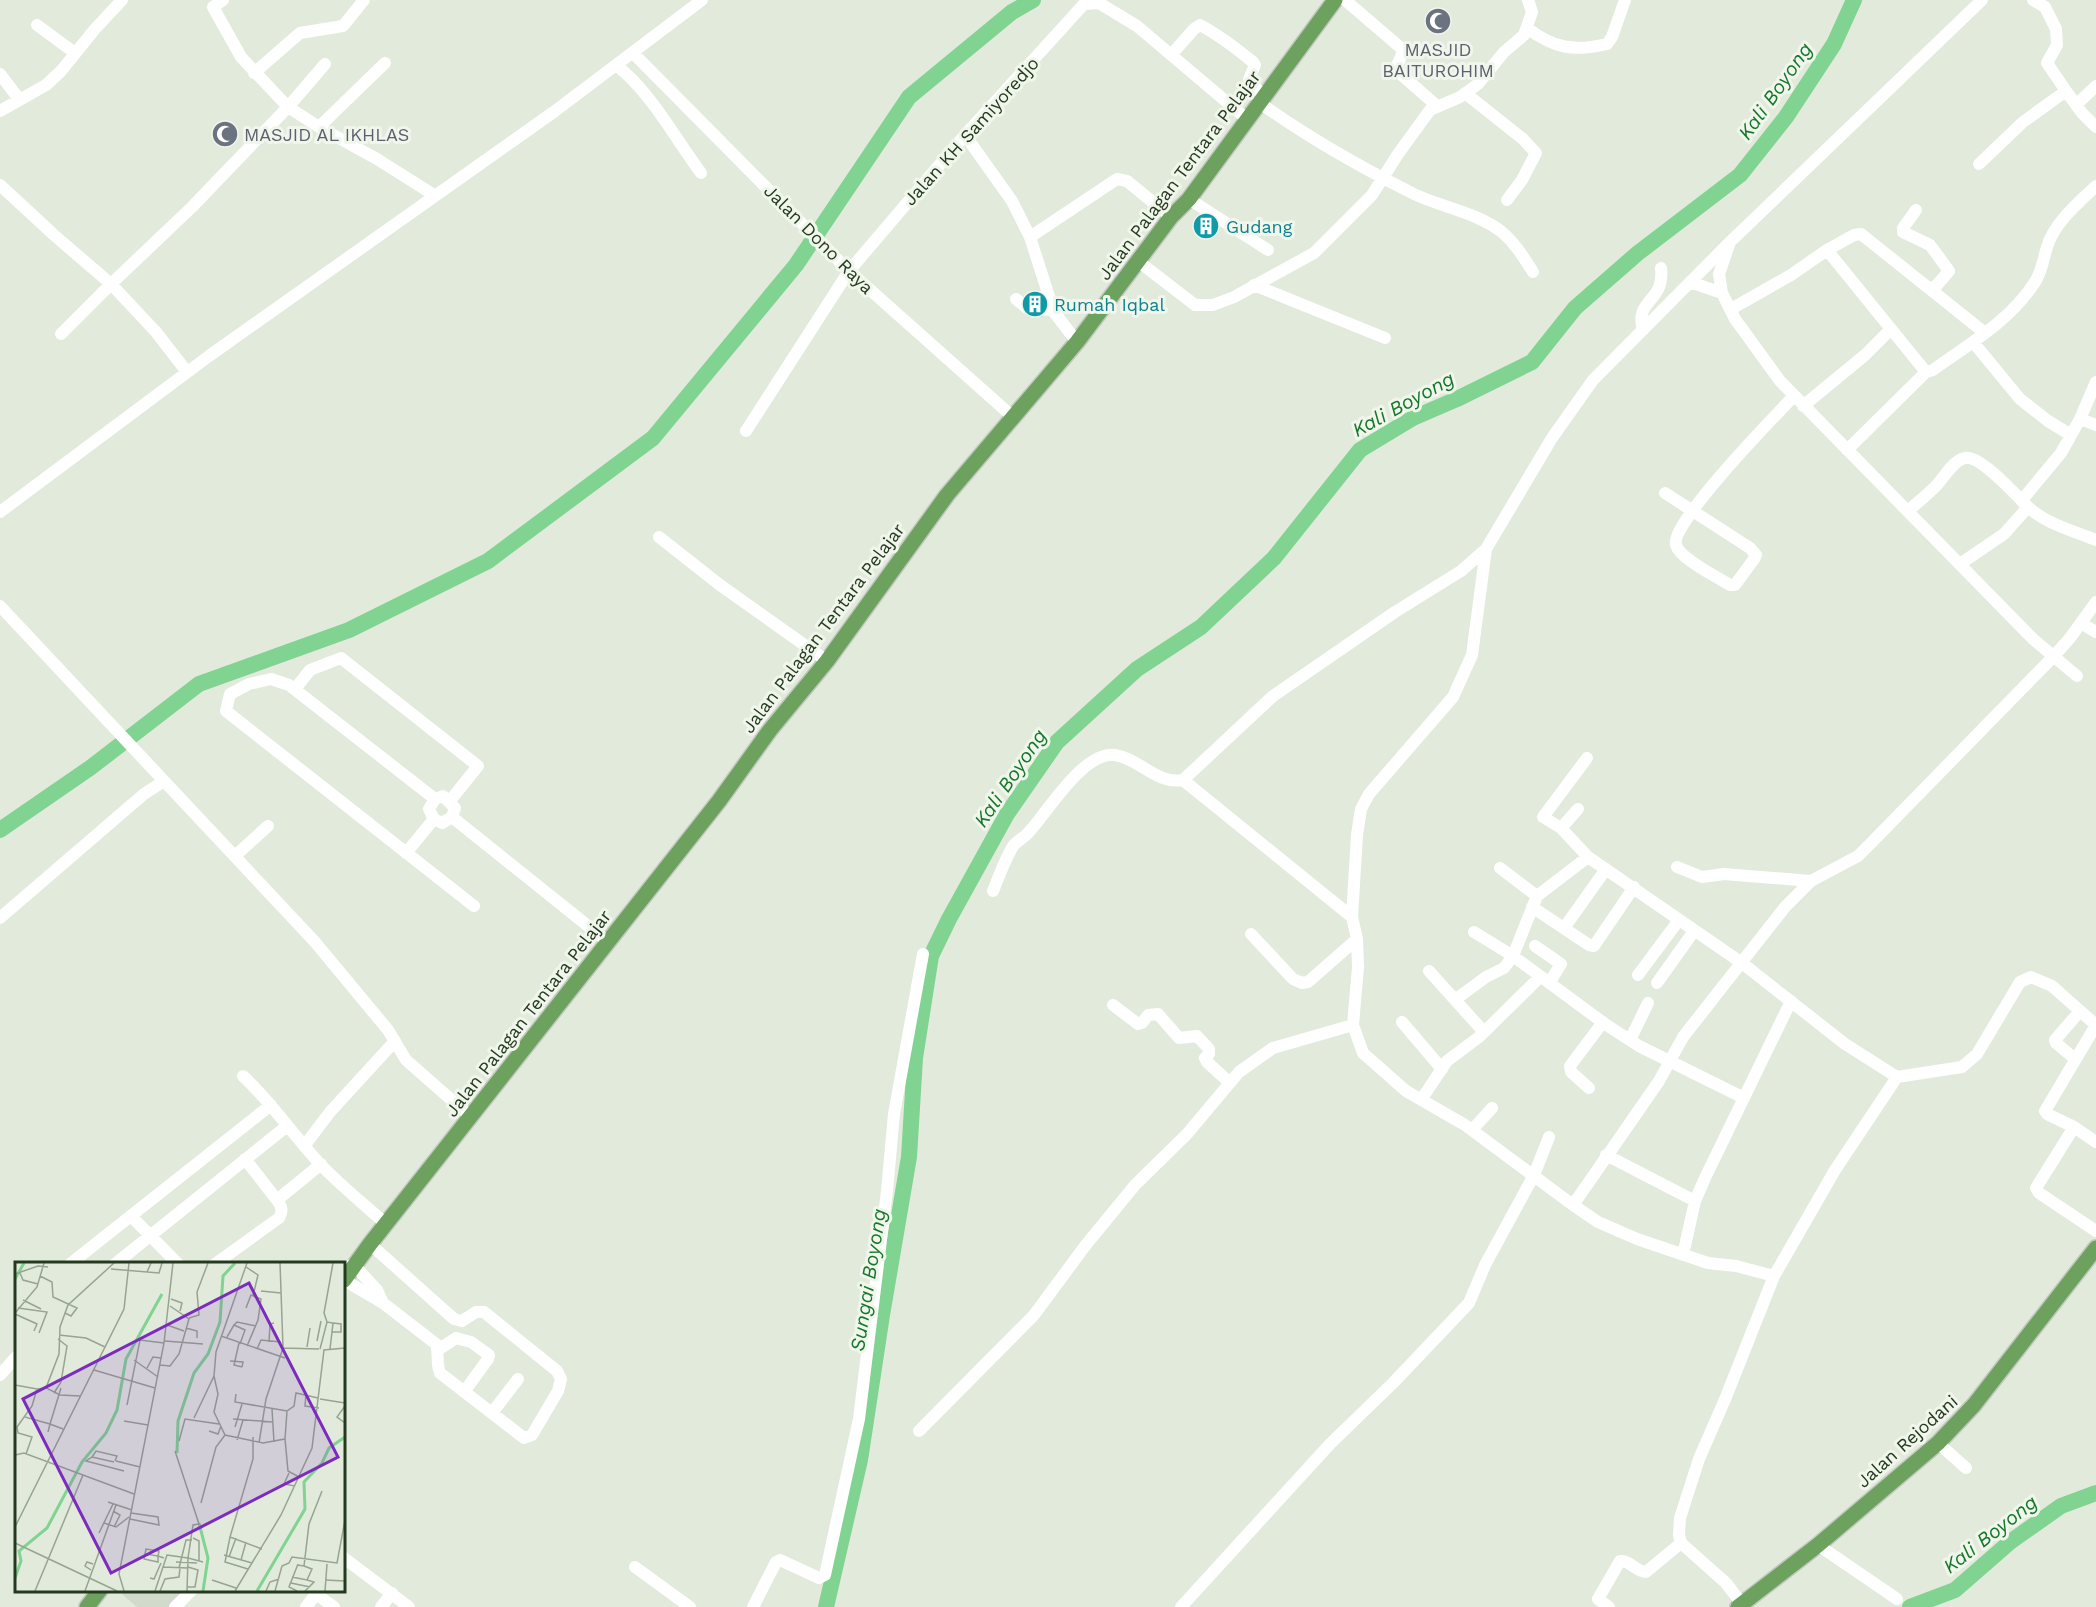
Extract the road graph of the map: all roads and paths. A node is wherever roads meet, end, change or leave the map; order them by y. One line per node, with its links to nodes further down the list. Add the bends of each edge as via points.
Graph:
1 (122, 0): 13 (street)
2 (364, 0): 19 (street, via 343,26 300,33)
3 (702, 0): 14 (street)
4 (1335, 0): 25 (main road, Jalan Palagan Tentara Pelajar)
5 (1345, 0): 27 (street, via 1401,48 1396,70)
6 (1528, 0): 12 (street, via 1532,12)
7 (1625, 0): 12 (street, via 1607,44 1561,47)
8 (1982, 0): 45 (street)
9 (2033, 0): 22 (street, via 2045,7 2055,27 2057,45 2047,63)
10 (214, 2): 19 (street, via 241,57)
11 (37, 25): 13 (street)
12 (1527, 28): 23 (street, via 1478,84)
13 (75, 53): 24 (street, via 46,85)
14 (633, 53): 18 (street); 50 (street, Jalan Dono Raya)
15 (1171, 56): 25 (street, via 1200,26 1231,44 1255,65 1249,79); 30 (street, Jalan KH Samiyoredjo); 33 (street, Jalan KH Samiyoredjo, via 1110,8 1099,3 1084,4)
16 (385, 63): 31 (street)
17 (325, 64): 28 (street)
18 (616, 65): 35 (street, via 647,97); 39 (street)
19 (254, 73): 28 (street)
20 (0, 74): 24 (street)
21 (2096, 86): 26 (street)
22 (2066, 91): 26 (street); 34 (street, via 2023,122)
23 (1465, 93): 27 (street); 41 (street, via 1536,153)
24 (19, 99): 29 (street)
25 (1262, 100): 30 (main road, Jalan Palagan Tentara Pelajar); 36 (street, via 1303,134)
26 (2076, 105): 32 (street)
27 (1437, 106): 36 (street, via 1419,123)
28 (288, 107): 31 (street); 53 (street)
29 (0, 111)
30 (1248, 120): 40 (main road, Jalan Palagan Tentara Pelajar)
31 (319, 127): 39 (street)
32 (2096, 127)
33 (965, 135): 44 (street, via 1011,201); 50 (street, Jalan KH Samiyoredjo)
34 (1979, 164)
35 (701, 172)
36 (1384, 178): 51 (street, via 1501,232); 54 (street, via 1314,253)
37 (0, 185): 53 (street)
38 (2096, 186): 62 (street, via 2057,228 2047,246 2042,269 2022,300)
39 (434, 195): 67 (street)
40 (1189, 199): 43 (main road, Jalan Palagan Tentara Pelajar); 46 (street)
41 (1507, 200)
42 (1916, 210): 55 (street, via 1903,232 1930,245 1949,271)
43 (1171, 217): 44 (street, via 1118,179); 48 (main road, Jalan Palagan Tentara Pelajar)
44 (1030, 237): 59 (street)
45 (1731, 242): 52 (street); 56 (street, via 1719,273)
46 (1268, 250)
47 (1827, 250): 55 (street, via 1861,234); 58 (street); 60 (street)
48 (1138, 261): 54 (street, via 1196,305 1213,305); 65 (main road, Jalan Palagan Tentara Pelajar)
49 (1661, 268): 61 (street, via 1660,290 1640,318)
50 (849, 271): 72 (street, Jalan Dono Raya); 75 (street, Jalan KH Samiyoredjo)
51 (1533, 272)
52 (1690, 282): 56 (street); 61 (street)
53 (111, 284): 63 (street); 67 (street)
54 (1254, 285): 64 (street)
55 (1930, 289): 62 (street)
56 (1722, 293): 58 (street)
57 (1016, 299): 59 (street, via 1027,308)
58 (1731, 309): 70 (street)
59 (1053, 310): 65 (street)
60 (1891, 329): 68 (street); 71 (street)
61 (1643, 330): 85 (street, via 1593,380 1552,438)
62 (1985, 333): 66 (street)
63 (61, 334)
64 (1385, 338)
65 (1077, 342): 72 (main road, Jalan Palagan Tentara Pelajar)
66 (1973, 342): 68 (street); 76 (street, via 2020,399)
67 (187, 372): 82 (street)
68 (1926, 372): 77 (street)
69 (2096, 382): 73 (street)
70 (1794, 396): 71 (street); 80 (street, via 1744,447)
71 (1803, 406): 77 (street)
72 (1013, 417): 92 (main road, Jalan Palagan Tentara Pelajar, via 947,495)
73 (2080, 419): 74 (street); 76 (street)
74 (2096, 425)
75 (746, 431)
76 (2071, 435): 79 (street)
77 (1846, 450): 81 (street)
78 (1665, 493): 80 (street)
79 (2025, 504): 81 (street, via 1982,465 1964,458); 84 (street, via 2048,520); 86 (street, via 2004,534)
80 (1693, 511): 80 (street, via 1756,555 1735,585 1676,547 1675,540)
81 (1908, 511): 86 (street)
82 (0, 512)
83 (659, 537): 92 (street)
84 (2096, 540)
85 (1486, 549): 96 (street, via 1461,571 1273,696); 116 (street, via 1472,656 1453,697 1369,794 1361,809)
86 (1960, 564): 91 (street)
87 (2096, 602): 89 (street)
88 (0, 606): 97 (street)
89 (2081, 623): 90 (street); 91 (street)
90 (2096, 632)
91 (2053, 657): 93 (street); 111 (street, via 1858,855)
92 (827, 661): 124 (main road, Jalan Palagan Tentara Pelajar)
93 (2078, 676)
94 (295, 689): 98 (street); 99 (street, via 310,670 341,658 478,766); 105 (street, via 271,679 249,684 230,694 226,711)
95 (1587, 758): 104 (street, via 1543,817)
96 (1183, 780): 113 (street, via 1172,782 1127,759 1102,756 1060,790 1029,833 1014,844); 116 (street)
97 (164, 781): 106 (street); 117 (street)
98 (435, 799): 99 (street, via 443,796); 102 (street, via 429,809)
99 (449, 802): 101 (street, via 454,808)
100 (1578, 809): 104 (street)
101 (452, 817): 102 (street, via 442,823); 124 (street)
102 (434, 819): 105 (street)
103 (268, 826): 106 (street)
104 (1561, 828): 107 (street)
105 (406, 854): 115 (street)
106 (235, 856): 144 (street, via 315,942)
107 (1588, 856): 110 (street); 114 (street)
108 (1677, 867): 111 (street, via 1702,877 1724,874)
109 (1500, 868): 114 (street)
110 (1606, 869): 112 (street); 119 (street)
111 (1811, 881): 128 (street, via 1785,907)
112 (1634, 887): 118 (street); 119 (street, via 1595,945)
113 (993, 891)
114 (1534, 901): 119 (street); 127 (street)
115 (474, 906)
116 (1352, 917): 123 (street)
117 (0, 918)
118 (1679, 920): 120 (street); 130 (street)
119 (1564, 928)
120 (1694, 931): 128 (street); 132 (street)
121 (1251, 933): 123 (street, via 1293,979 1302,983)
122 (1474, 933): 127 (street)
123 (1357, 939): 140 (street)
124 (608, 942): 156 (main road, Jalan Palagan Tentara Pelajar)
125 (1535, 946): 131 (street, via 1561,964)
126 (923, 954): 210 (street, via 894,1114 859,1419 825,1575 819,1578 780,1560)
127 (1513, 956): 131 (street); 133 (street, via 1504,968)
128 (1742, 963): 134 (street); 146 (street, via 1683,1037)
129 (1429, 971): 133 (street)
130 (1638, 975)
131 (1545, 980): 139 (street); 142 (street)
132 (1656, 983)
133 (1456, 999): 142 (street)
134 (1791, 1001): 149 (street, via 1845,1044); 152 (street)
135 (1648, 1003): 143 (street)
136 (1113, 1005): 150 (street, via 1138,1024 1148,1015 1158,1014 1179,1038 1197,1036 1209,1049 1207,1062)
137 (2080, 1011): 141 (street); 145 (street, via 2055,1040); 149 (street, via 2052,986 2031,976 2020,981 1977,1054 1962,1067)
138 (1402, 1022): 147 (street)
139 (1603, 1023): 143 (street); 151 (street, via 1570,1066 1571,1072)
140 (1353, 1025): 150 (street, via 1273,1048); 153 (street, via 1364,1053)
141 (2096, 1025): 145 (street)
142 (1484, 1032): 147 (street)
143 (1630, 1040): 146 (street)
144 (394, 1041): 156 (street, via 406,1060); 162 (street)
145 (2074, 1059): 158 (street, via 2045,1111)
146 (1669, 1062): 152 (street); 163 (street)
147 (1442, 1069): 153 (street)
148 (243, 1076): 154 (street)
149 (1897, 1077): 182 (street, via 1835,1170)
150 (1230, 1083): 191 (street, via 1187,1134 1135,1185 1034,1315)
151 (1590, 1088)
152 (1744, 1098): 168 (street)
153 (1421, 1100): 159 (street)
154 (271, 1105): 157 (street); 170 (street)
155 (1492, 1108): 159 (street)
156 (471, 1117): 171 (main road, Jalan Palagan Tentara Pelajar)
157 (287, 1126): 162 (street); 164 (street)
158 (2074, 1128): 161 (street); 172 (street, via 2036,1188)
159 (1472, 1130): 166 (street)
160 (1549, 1137): 166 (street)
161 (2095, 1139)
162 (305, 1145): 165 (street)
163 (1606, 1155): 168 (street); 169 (street)
164 (245, 1160): 167 (street); 173 (street)
165 (321, 1164): 167 (street); 171 (street)
166 (1534, 1175): 169 (street); 211 (street, via 1469,1303 1330,1444)
167 (277, 1200): 180 (street, via 282,1213 279,1218)
168 (1695, 1201): 176 (street)
169 (1573, 1205): 176 (street, via 1598,1222)
170 (131, 1216): 173 (street); 177 (street)
171 (386, 1224): 174 (main road, Jalan Palagan Tentara Pelajar)
172 (2096, 1231)
173 (150, 1236): 178 (street); 179 (street)
174 (370, 1244): 181 (main road, Jalan Palagan Tentara Pelajar); 190 (street, via 454,1319 462,1321 476,1312 484,1312 557,1371 561,1379 558,1391 529,1438)
175 (2096, 1248): 192 (main road, Jalan Rejodani, via 1974,1405)
176 (1683, 1255): 182 (street)
177 (71, 1262)
178 (116, 1262)
179 (177, 1262)
180 (216, 1262)
181 (349, 1266): 184 (street, via 377,1290)
182 (1774, 1276): 194 (street, via 1699,1459 1680,1518)
183 (345, 1281): 184 (street)
184 (383, 1303): 185 (street, via 436,1344)
185 (438, 1350): 189 (street, via 440,1373); 189 (street, via 456,1338 471,1342 489,1355)
186 (15, 1358): 187 (street)
187 (0, 1375)
188 (518, 1379): 190 (street)
189 (464, 1392): 190 (street)
190 (492, 1413)
191 (919, 1431)
192 (1938, 1443): 193 (street); 195 (main road, Jalan Rejodani)
193 (1966, 1468)
194 (1681, 1543): 202 (street, via 1646,1572 1620,1561); 203 (street, via 1726,1583)
195 (1818, 1545): 201 (street); 203 (main road, Jalan Rejodani)
196 (345, 1559): 200 (street)
197 (635, 1567): 209 (street)
198 (190, 1592): 204 (street)
199 (318, 1592): 205 (street); 206 (street)
200 (392, 1593): 207 (street); 208 (street)
201 (1897, 1599)
202 (1595, 1603): 212 (street)
203 (1740, 1605)
204 (175, 1607)
205 (306, 1607)
206 (334, 1607)
207 (381, 1607)
208 (409, 1607)
209 (690, 1607)
210 (753, 1607)
211 (1181, 1607)
212 (1609, 1607)

